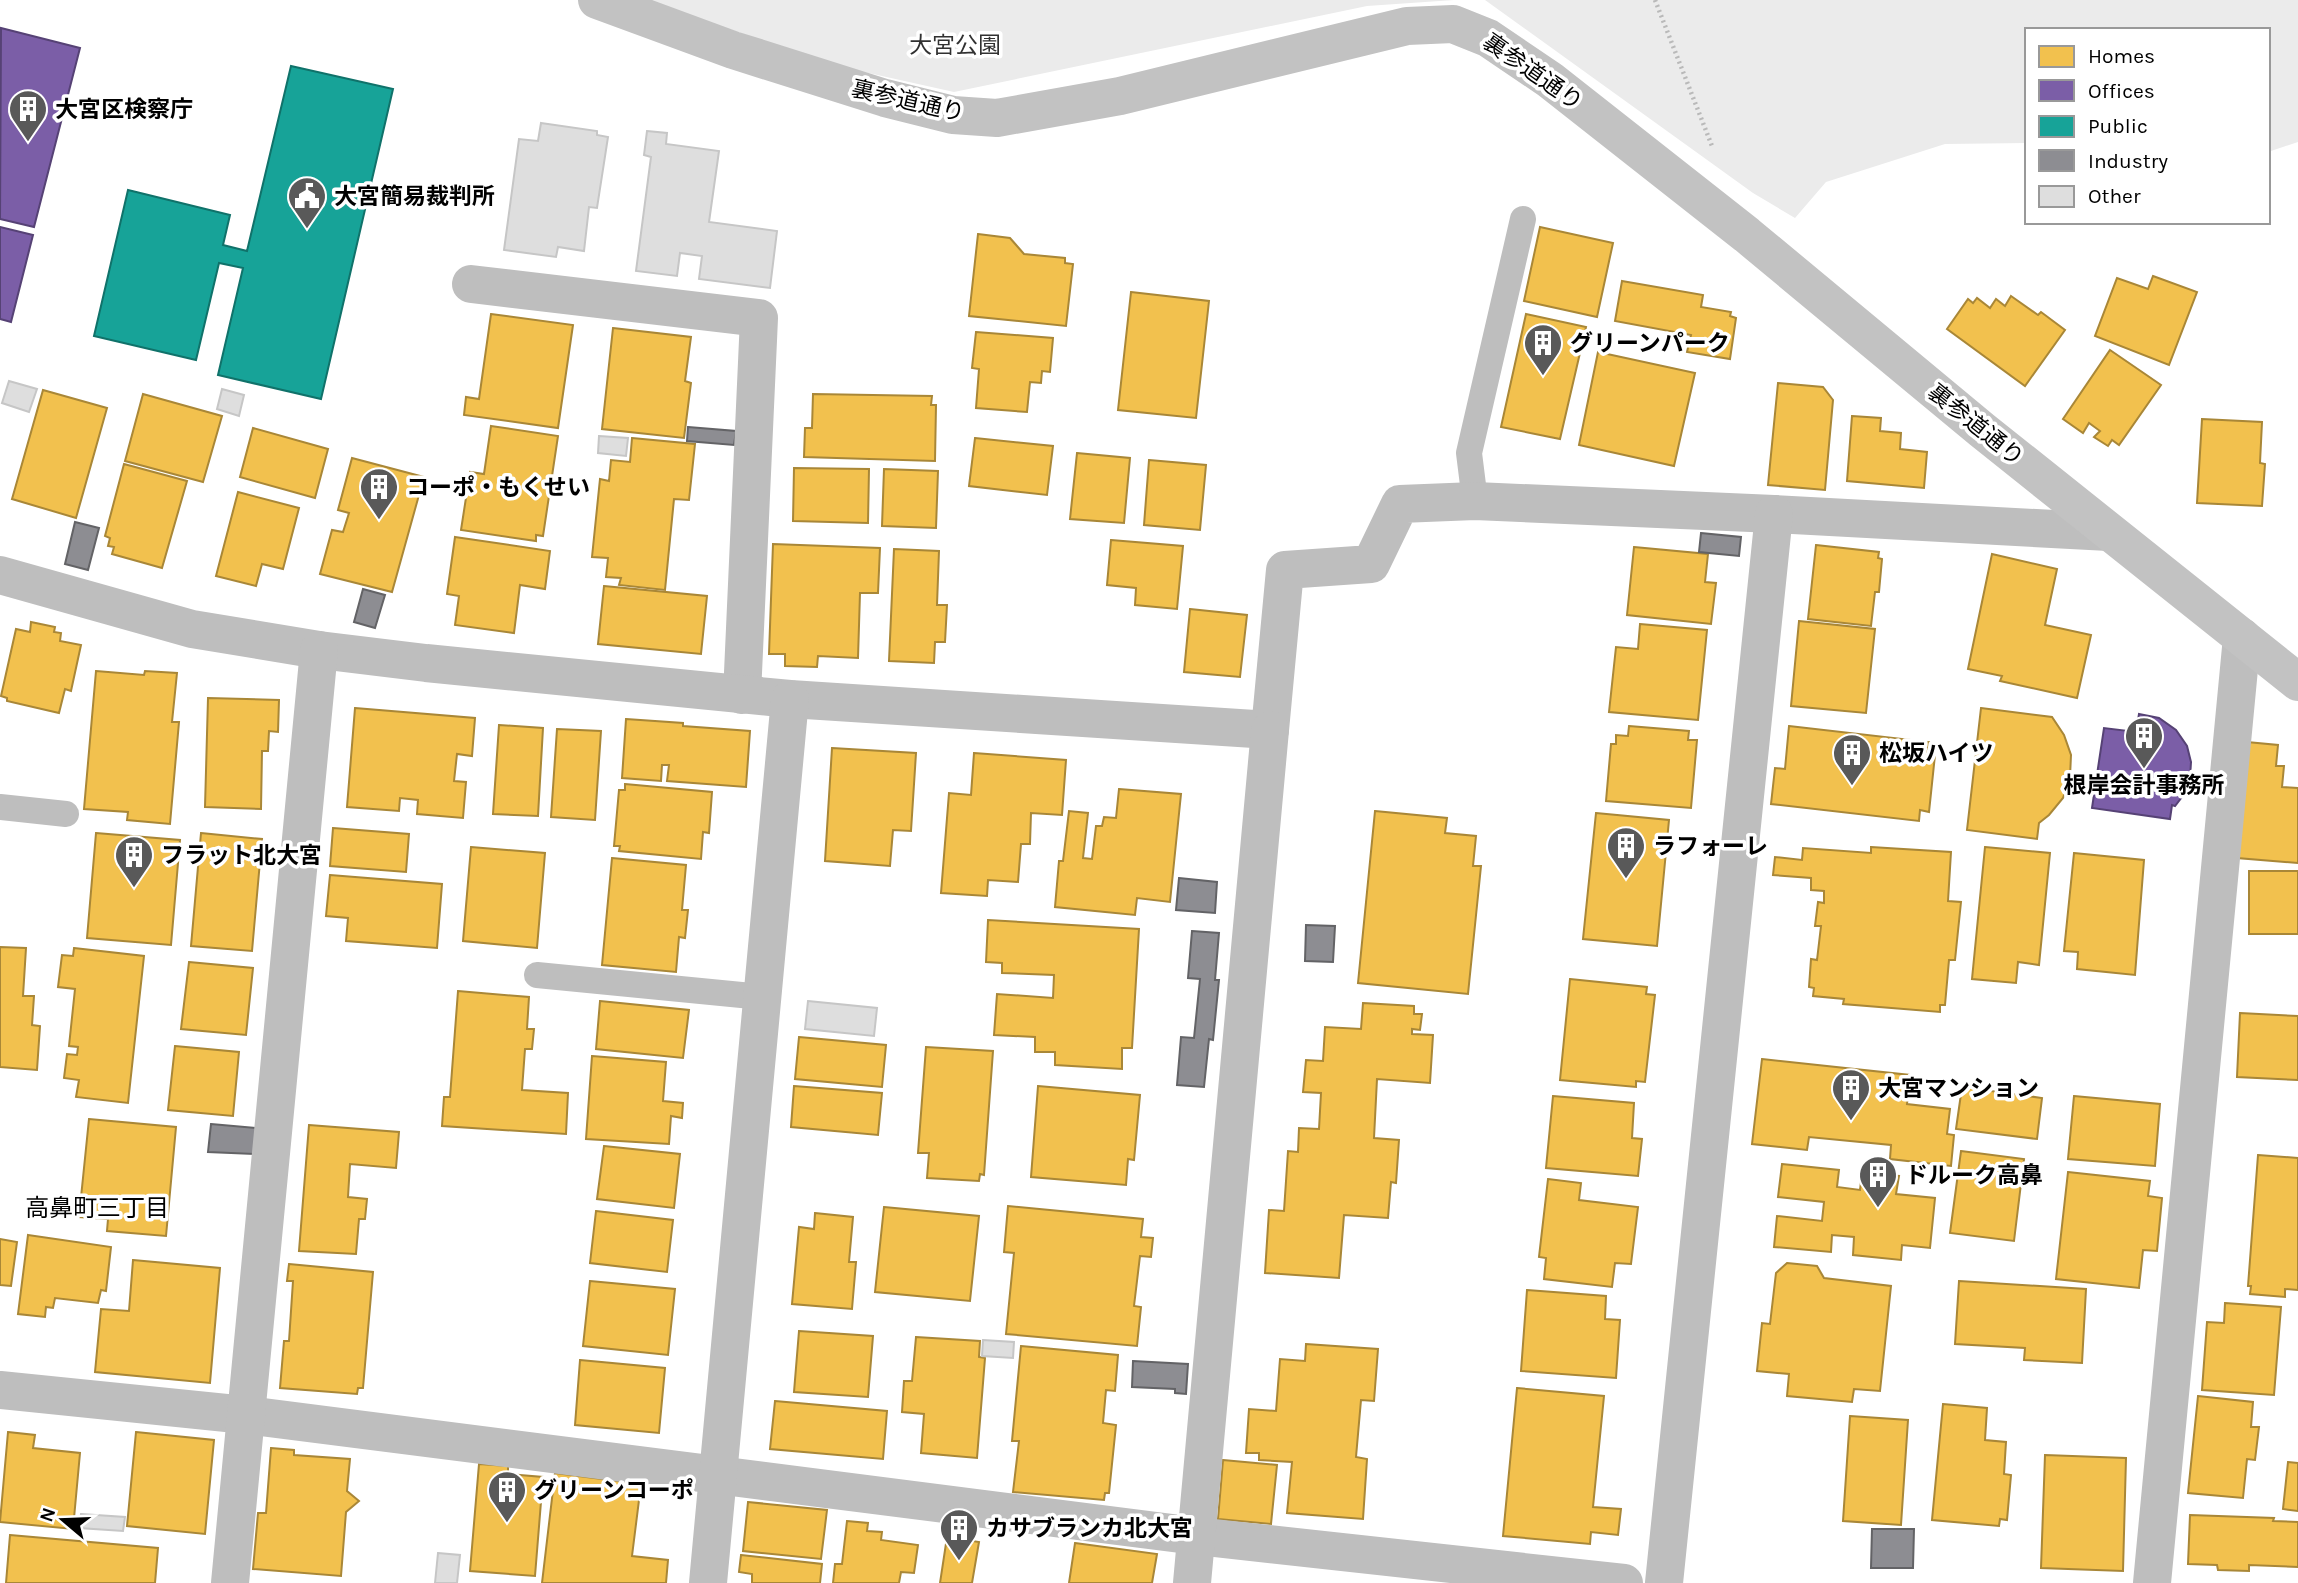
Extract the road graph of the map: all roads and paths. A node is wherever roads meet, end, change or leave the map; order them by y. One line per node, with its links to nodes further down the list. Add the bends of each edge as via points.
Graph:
1 (597, 0): 8 (street, 裏参道通り, via 733,50 885,98 953,116 997,118 1120,96 1407,26 1453,24 1488,38 1550,80)
2 (1655, 0): 3 (path)
3 (1713, 148)
4 (1523, 219): 6 (lane, via 1469,453)
5 (471, 284): 13 (street, via 759,318)
6 (1475, 501): 7 (street); 15 (street, via 1400,505 1371,564 1285,570)
7 (1774, 514): 8 (street); 28 (street)
8 (2109, 532): 10 (street, 裏参道通り)
9 (0, 575): 11 (street, via 192,629)
10 (2242, 637): 12 (street, 裏参道通り); 29 (street)
11 (319, 650): 13 (street); 21 (street)
12 (2298, 682)
13 (742, 695): 14 (street)
14 (790, 699): 15 (street); 19 (street)
15 (1270, 730): 23 (street)
16 (0, 807): 17 (lane)
17 (66, 814)
18 (537, 975): 19 (lane)
19 (762, 997): 22 (street)
20 (0, 1390): 21 (street)
21 (246, 1415): 22 (street); 24 (street)
22 (718, 1474): 23 (street); 25 (street)
23 (1196, 1536): 26 (street); 27 (street)
24 (230, 1583)
25 (708, 1583)
26 (1192, 1583)
27 (1624, 1583)
28 (1664, 1583)
29 (2152, 1583)

